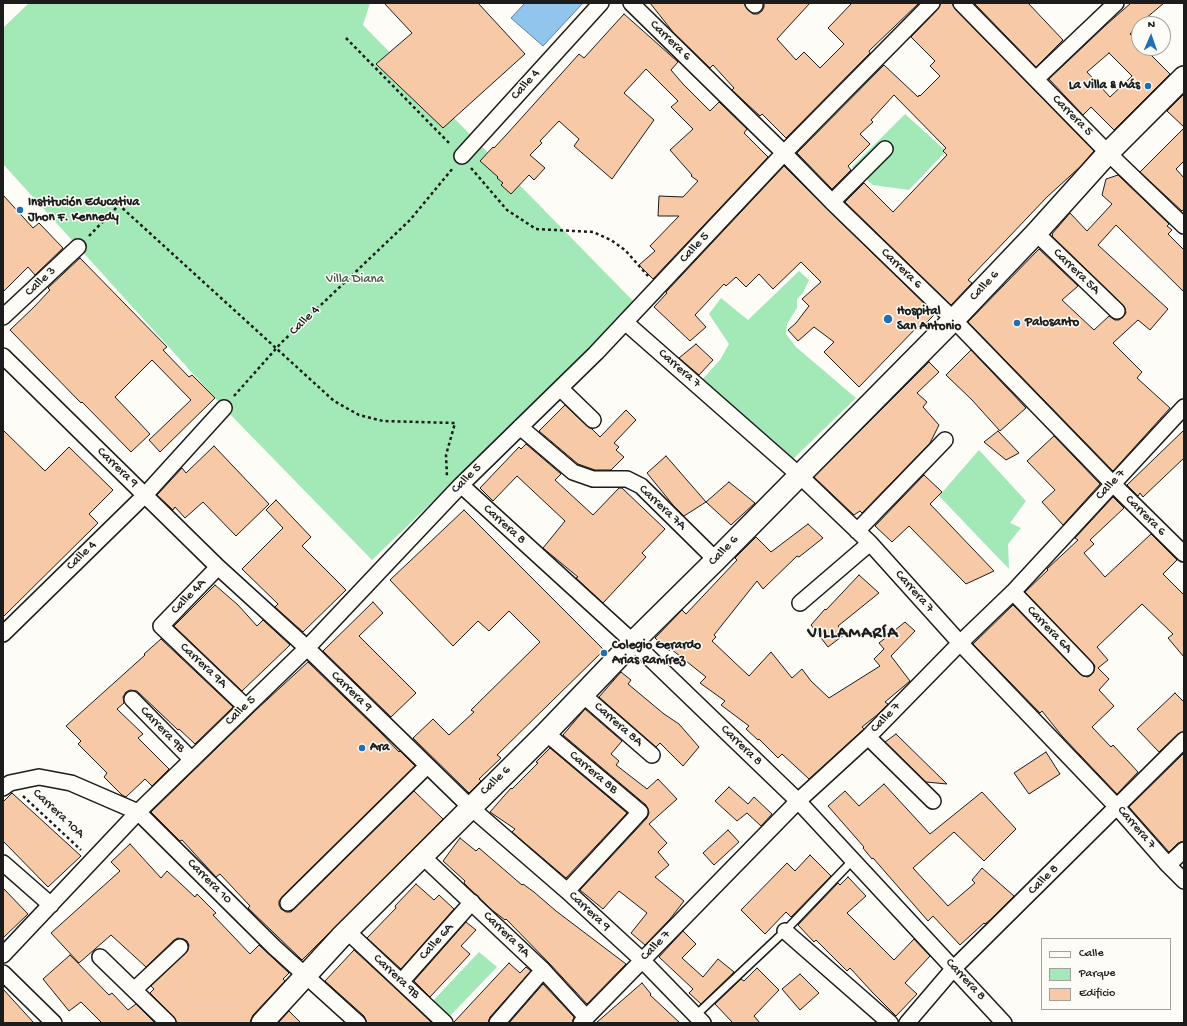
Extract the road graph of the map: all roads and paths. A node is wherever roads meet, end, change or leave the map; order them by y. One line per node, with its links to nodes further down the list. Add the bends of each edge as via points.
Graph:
1 (601, 3): 12 (street, Calle 4)
2 (631, 3): 10 (street, Carrera 6)
3 (932, 3): 10 (street, Calle 5)
4 (961, 3): 8 (street, Carrera 5)
5 (1116, 3): 8 (street)
6 (346, 38): 12 (path)
7 (1184, 77): 11 (main road, Calle 6)
8 (1036, 79): 11 (street, Carrera 5)
9 (885, 149): 13 (street)
10 (784, 153): 13 (street, Carrera 6); 21 (street, Calle 5)
11 (1108, 153): 14 (street, Carrera 5); 15 (main road, Calle 6)
12 (462, 156): 17 (path, via 507,210 536,229 593,232 625,250); 22 (path, Calle 4, via 410,220)
13 (832, 202): 20 (street, Carrera 6)
14 (1184, 226)
15 (1036, 233): 18 (street, Carrera 5A); 20 (main road, Calle 6)
16 (78, 247): 19 (street, Calle 3); 22 (path, via 119,206)
17 (652, 280)
18 (1117, 311)
19 (3, 317)
20 (953, 319): 30 (main road, Calle 6); 32 (street, Carrera 6)
21 (625, 322): 24 (street, Calle 5); 30 (street, Carrera 7)
22 (277, 348): 26 (path, Calle 4); 31 (path, via 334,401 359,415 383,421 455,423 446,455 446,469)
23 (3, 356): 33 (street, Carrera 9)
24 (561, 389): 27 (street); 28 (street, Calle 5)
25 (1184, 406): 32 (street, Calle 7)
26 (224, 408): 33 (street, Calle 4)
27 (593, 420)
28 (520, 427): 31 (street, Calle 5); 37 (street, Carrera 7A, via 572,472 593,479 627,479 641,486)
29 (946, 440): 34 (street)
30 (799, 475): 34 (street, Carrera 7); 37 (main road, Calle 6)
31 (454, 483): 43 (street, Carrera 8); 45 (street, Calle 5)
32 (1112, 483): 36 (street, Carrera 6); 39 (street, Calle 7)
33 (145, 495): 38 (street, Carrera 9); 42 (street, Calle 4)
34 (857, 531): 35 (street, Carrera 7)
35 (870, 543): 40 (street); 44 (street, Carrera 7)
36 (1184, 554)
37 (716, 560): 43 (main road, Calle 6)
38 (218, 567): 41 (street, Calle 4A); 45 (street, Carrera 9)
39 (1012, 592): 44 (street, Calle 7); 46 (street, Carrera 6A)
40 (800, 603)
41 (161, 626): 49 (street, Carrera 9A)
42 (3, 634)
43 (633, 642): 47 (main road, Calle 6); 57 (street, Carrera 8)
44 (960, 643): 51 (street, Calle 7); 60 (street, Carrera 7)
45 (307, 648): 49 (street, Calle 5); 55 (street, Carrera 9)
46 (1086, 668)
47 (583, 695): 50 (main road, Calle 6); 53 (street, Carrera 8A)
48 (132, 700): 54 (street, Carrera 9B)
49 (246, 707): 54 (street, Calle 5)
50 (546, 733): 59 (main road, Calle 6); 69 (street, Carrera 8B, via 640,812)
51 (868, 736): 57 (street, Calle 7); 58 (street)
52 (1184, 740): 60 (street, Calle 8)
53 (652, 755)
54 (192, 760): 61 (street, Calle 5)
55 (427, 766): 59 (street, Carrera 9); 71 (street)
56 (6, 785): 61 (street, Carrera 10, via 39,777 71,783); 65 (path, Carrera 10A)
57 (798, 801): 64 (street, Carrera 8); 78 (street, Calle 7)
58 (933, 801)
59 (470, 807): 63 (main road, Calle 6); 69 (street, Carrera 9)
60 (1117, 807): 67 (street, Carrera 7); 79 (street, Calle 8)
61 (138, 812): 65 (street, Calle 5); 82 (street, Carrera 10)
62 (1184, 850): 67 (street)
63 (422, 856): 70 (street, Carrera 9A); 73 (main road, Calle 6)
64 (853, 860): 74 (lane); 79 (street, Carrera 8)
65 (93, 861): 72 (street, Calle 5)
66 (3, 863): 72 (street)
67 (1168, 865): 68 (street, Carrera 7)
68 (1184, 881)
69 (567, 891): 78 (street, Carrera 9)
70 (472, 902): 80 (street, Carrera 9A); 83 (street, Calle 6A)
71 (288, 903)
72 (51, 905): 76 (street, Calle 5)
73 (347, 931): 82 (main road, Calle 6); 83 (street, Carrera 9B)
74 (785, 931): 85 (lane); 93 (street)
75 (180, 948): 84 (street)
76 (3, 956)
77 (100, 957): 84 (street)
78 (642, 960): 85 (street, Carrera 9); 86 (street, Calle 7)
79 (954, 968): 94 (street, Calle 8); 95 (street, Carrera 8)
80 (543, 970): 86 (street, Carrera 9A); 92 (street)
81 (3, 972): 87 (street)
82 (305, 975): 89 (main road, Calle 6); 90 (street, Carrera 10)
83 (401, 982): 91 (street, Carrera 9B)
84 (134, 990): 88 (street)
85 (700, 1019)
86 (584, 1020)
87 (54, 1023)
88 (168, 1023)
89 (262, 1023)
90 (358, 1023)
91 (445, 1023)
92 (497, 1023)
93 (890, 1023)
94 (907, 1023)
95 (1004, 1023)

